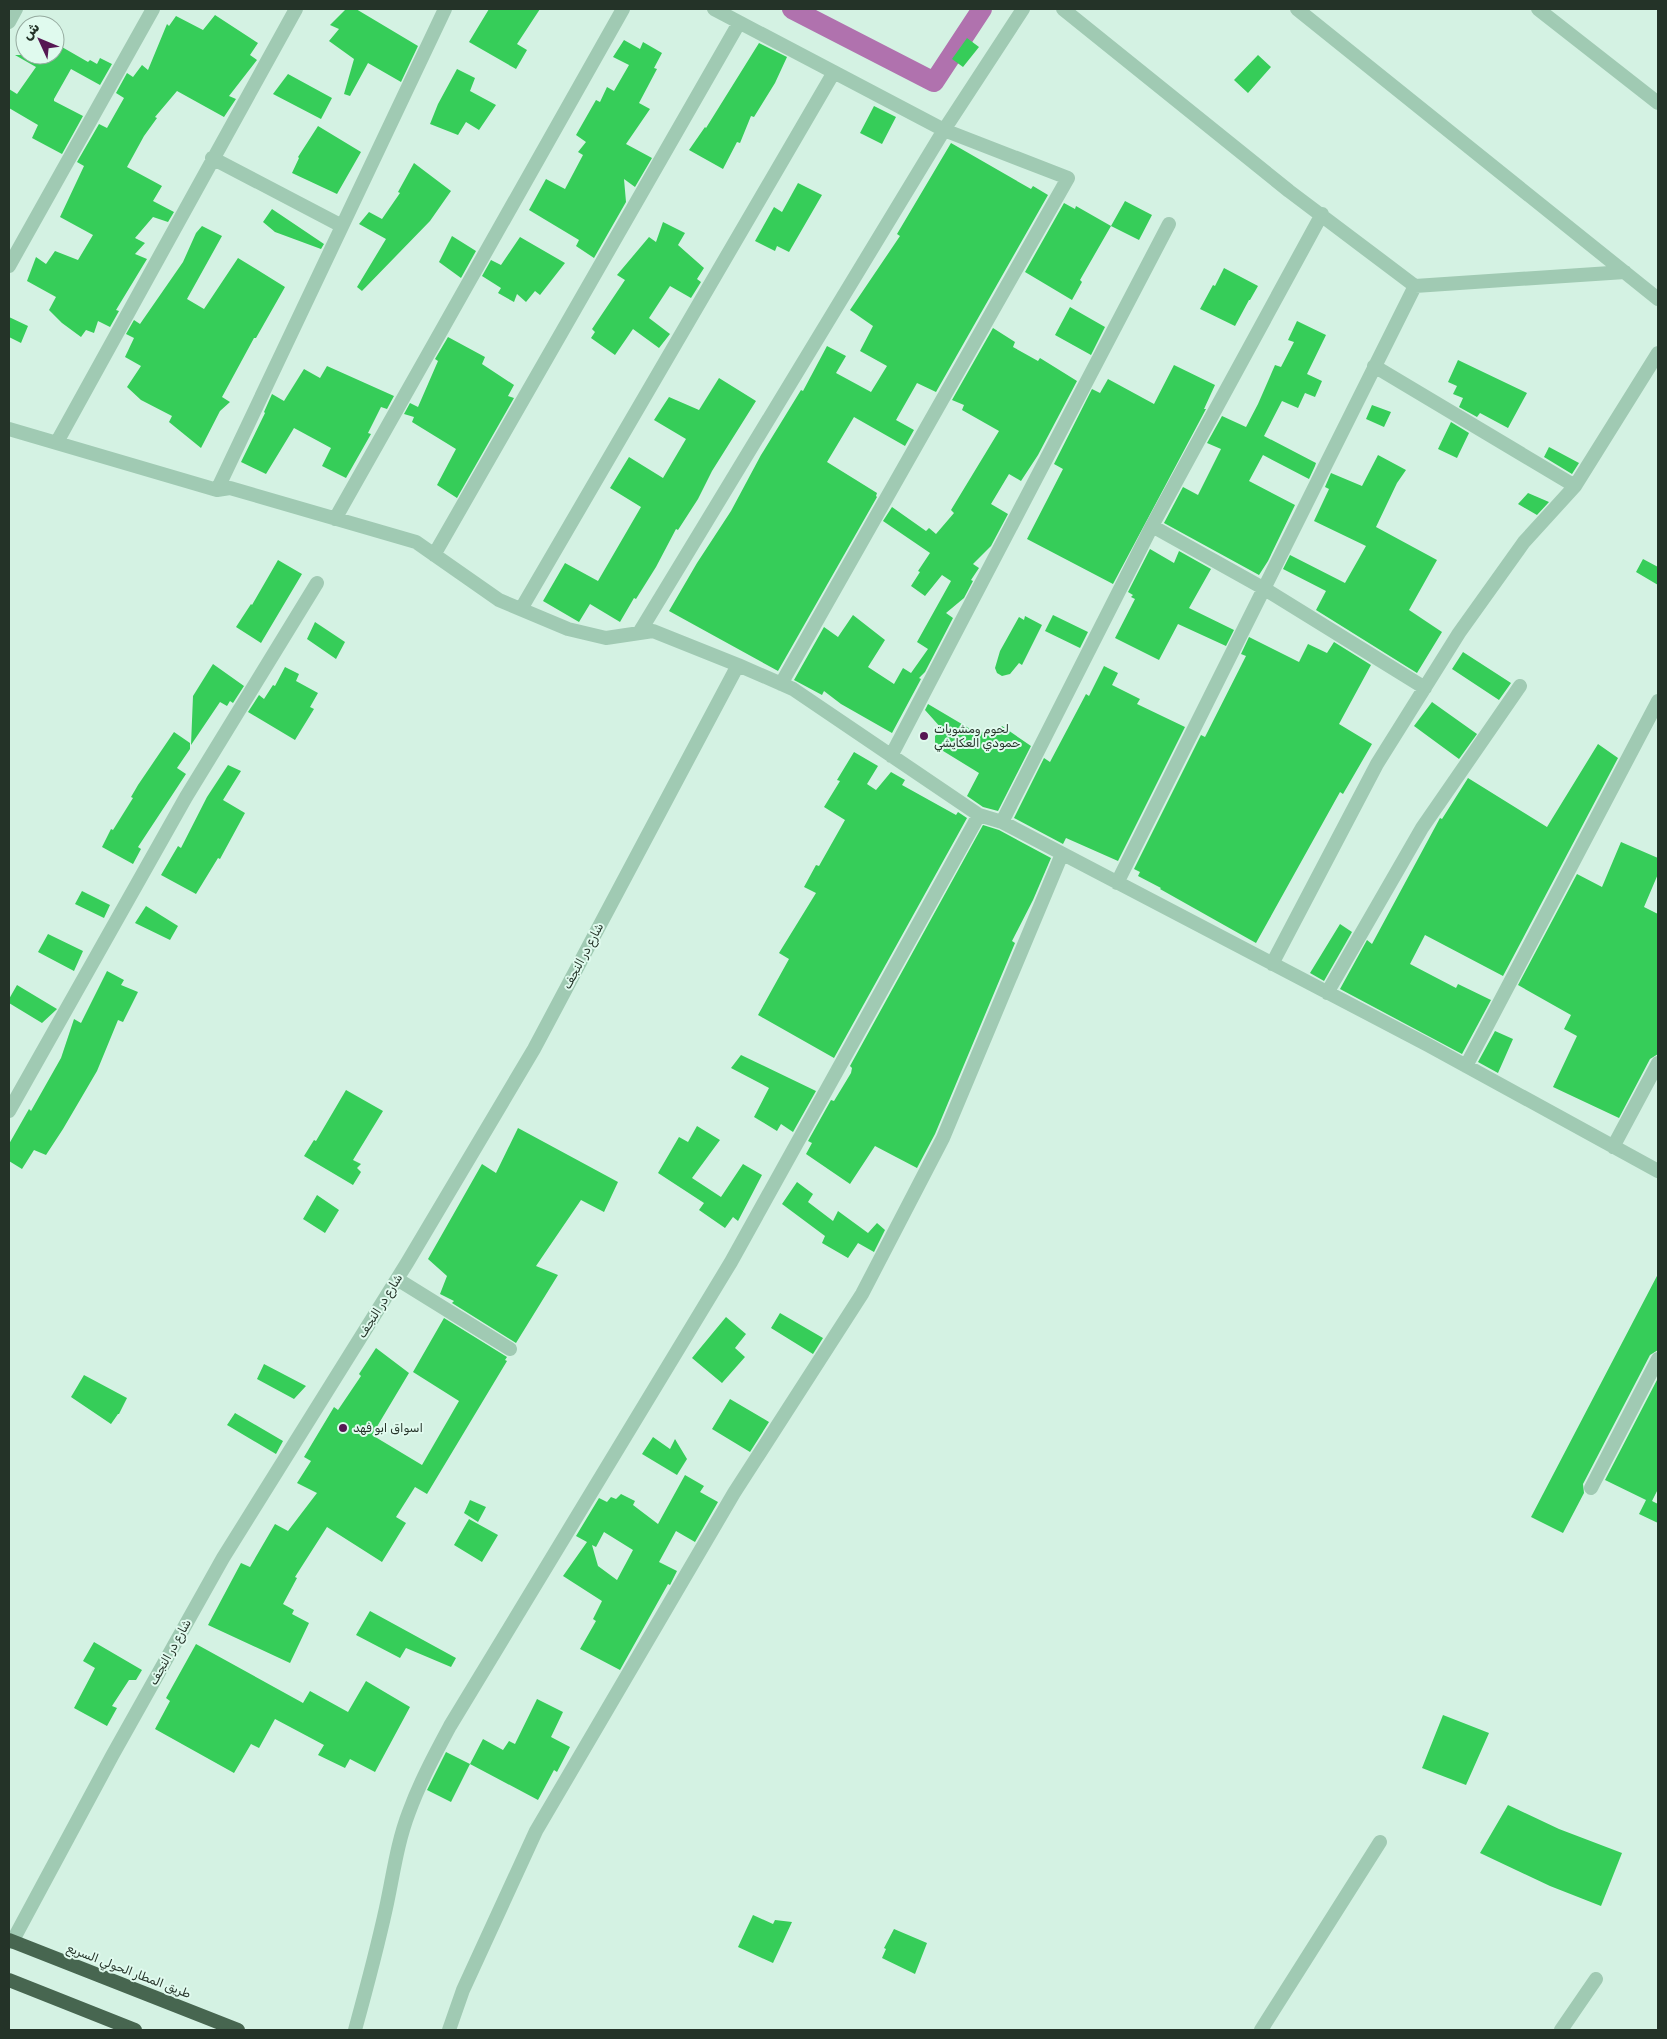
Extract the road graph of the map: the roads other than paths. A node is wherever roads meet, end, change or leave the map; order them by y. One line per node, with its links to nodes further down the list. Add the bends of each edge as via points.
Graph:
1 (16, 9): 11 (street)
2 (153, 9): 20 (street)
3 (296, 9): 16 (street)
4 (444, 9): 19 (street)
5 (623, 9): 30 (street)
6 (714, 9): 12 (street)
7 (1024, 9): 15 (street)
8 (1063, 9): 17 (street)
9 (1297, 9): 21 (street)
10 (1538, 9): 14 (street)
11 (9, 22)
12 (740, 23): 13 (street); 32 (street)
13 (834, 72): 15 (street); 35 (street)
14 (1658, 103)
15 (944, 130): 36 (street); 38 (street, via 1068,178)
16 (212, 158): 19 (street); 27 (street)
17 (1322, 214): 22 (street); 31 (street)
18 (1170, 224): 42 (street)
19 (342, 226): 29 (street)
20 (9, 266)
21 (1625, 272): 22 (street); 23 (street)
22 (1416, 286): 25 (street)
23 (1658, 299)
24 (1658, 353): 28 (street)
25 (1374, 366): 28 (street); 34 (street)
26 (9, 429): 27 (street)
27 (57, 442): 29 (street)
28 (1575, 486): 40 (street, via 1524,542 1459,633)
29 (217, 490): 30 (street, via 230,488)
30 (335, 518): 32 (street, via 416,542)
31 (1152, 526): 34 (street); 44 (street)
32 (434, 555): 35 (street, via 499,600)
33 (317, 583): 51 (street, via 186,797)
34 (1263, 588): 40 (street); 46 (street)
35 (521, 609): 36 (street, via 568,629 606,638)
36 (639, 633): 37 (street, via 653,631)
37 (738, 665): 38 (street); 54 (street, شارع در النجف, via 534,1049)
38 (781, 684): 42 (street)
39 (1520, 686): 48 (street, via 1422,828)
40 (1425, 688): 47 (street, via 1377,764)
41 (1658, 701): 50 (street)
42 (892, 756): 43 (street)
43 (979, 815): 44 (street); 64 (street, via 731,1262 450,1726 426,1772 409,1812 394,1862 378,1942)
44 (1002, 822): 45 (street)
45 (1062, 854): 46 (street); 65 (street, via 943,1138 862,1294 734,1493 536,1831 463,1990)
46 (1117, 883): 47 (street)
47 (1272, 964): 48 (street)
48 (1327, 993): 50 (street)
49 (1658, 1063): 52 (street)
50 (1466, 1066): 52 (street)
51 (9, 1111)
52 (1613, 1146): 53 (street)
53 (1658, 1172)
54 (397, 1279): 55 (street); 59 (street, شارع در النجف, via 223,1558)
55 (510, 1349)
56 (1658, 1359): 57 (street)
57 (1591, 1488)
58 (1380, 1842): 66 (street)
59 (10, 1941): 63 (highway, طريق المطار الحولي السريع)
60 (1596, 1979): 67 (street)
61 (9, 1980): 62 (highway)
62 (136, 2030)
63 (238, 2030)
64 (355, 2030)
65 (450, 2030)
66 (1261, 2030)
67 (1561, 2030)

